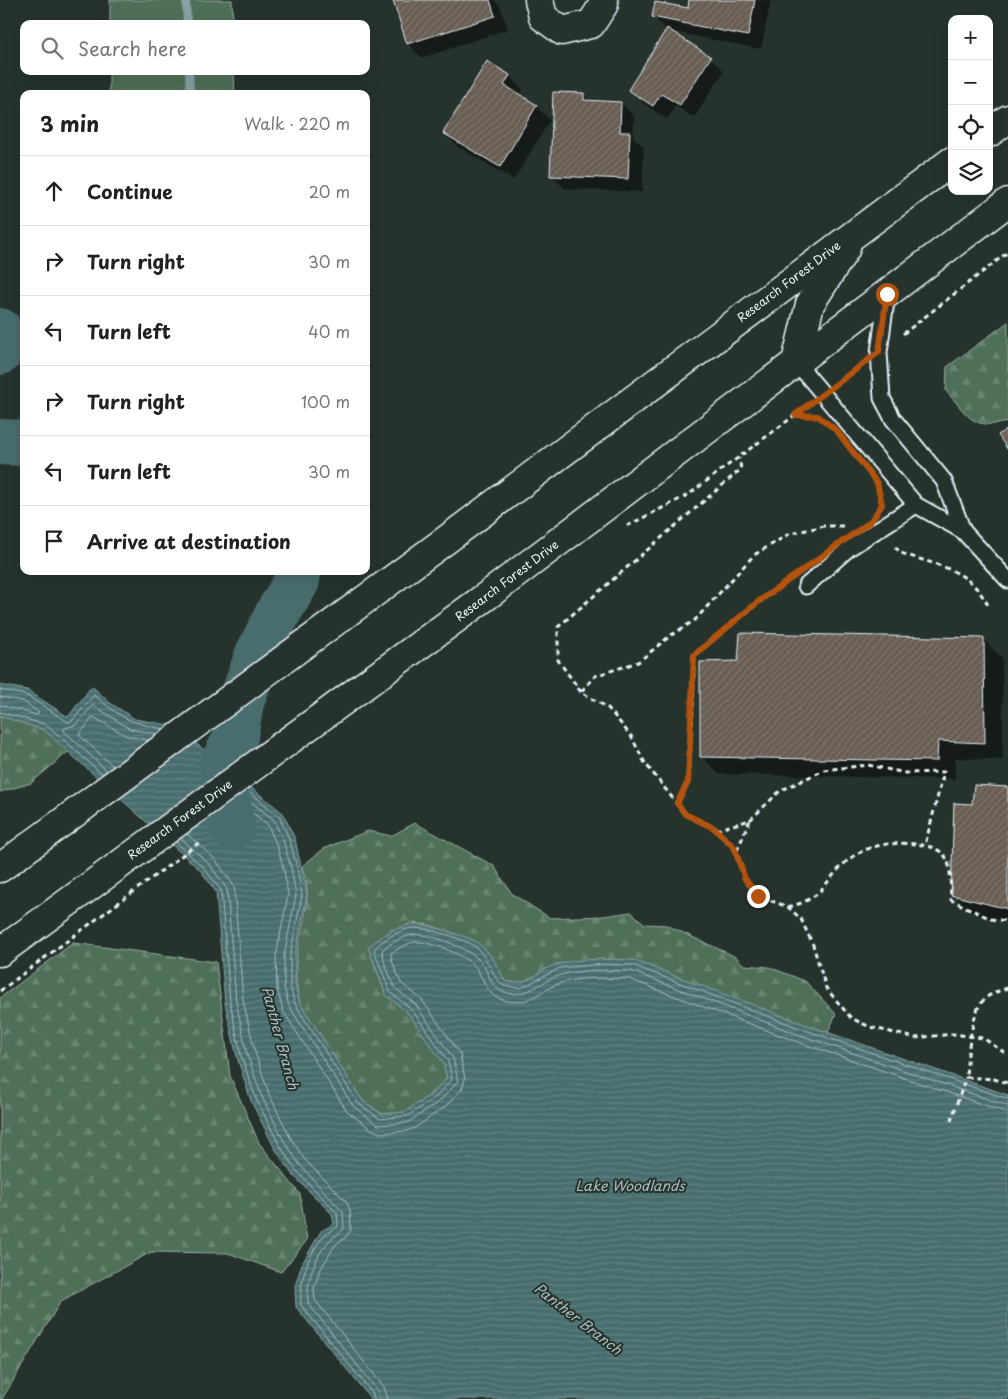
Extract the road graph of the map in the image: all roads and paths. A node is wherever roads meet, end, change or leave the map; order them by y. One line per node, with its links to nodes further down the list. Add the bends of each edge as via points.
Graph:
1 (539, 0): 2 (main road, via 543,17 562,31 591,24 604,4)
2 (603, 0)
3 (1008, 119): 4 (main road)
4 (993, 130)
5 (948, 164): 7 (main road, Research Forest Drive)
6 (1008, 202): 9 (main road, Research Forest Drive)
7 (856, 232): 11 (main road, via 810,304); 31 (main road, Research Forest Drive, via 446,540)
8 (1008, 252): 10 (path)
9 (887, 294): 10 (lane); 11 (main road, Research Forest Drive)
10 (879, 352): 12 (path); 19 (lane, via 882,398 893,419 944,481)
11 (796, 362): 12 (lane); 35 (main road, Research Forest Drive, via 488,595)
12 (823, 394): 13 (path); 16 (lane)
13 (795, 415): 14 (path); 15 (path)
14 (818, 416)
15 (738, 458): 18 (path, via 688,495); 25 (path, via 741,469 558,627 558,660)
16 (916, 505): 19 (lane); 23 (lane, via 849,548)
17 (846, 526): 25 (path, via 824,526 789,534 754,554 695,620 638,662 595,676)
18 (622, 528)
19 (963, 531): 22 (lane)
20 (895, 547): 24 (path, via 901,553 954,570 980,590)
21 (790, 579): 26 (path, via 694,655 688,782)
22 (1008, 580)
23 (806, 586)
24 (988, 605)
25 (581, 692): 26 (path, via 608,708 632,736 645,763)
26 (677, 803): 28 (path, via 685,814)
27 (750, 820): 28 (path); 29 (path, via 780,792 824,770 868,765 905,773 944,772); 30 (path)
28 (716, 830): 30 (path)
29 (925, 846): 32 (path, via 894,842 867,848 848,860 817,896); 33 (path, via 942,851 949,862 950,900 991,919)
30 (736, 853): 32 (path, via 745,879 758,896)
31 (6, 863)
32 (788, 907): 38 (path, via 801,919 826,988 851,1018 870,1027 915,1038 953,1034)
33 (1008, 922)
34 (78, 932): 37 (path)
35 (0, 952)
36 (1008, 988): 38 (path, via 994,992 980,1004)
37 (0, 991)
38 (972, 1037): 39 (path, via 983,1038); 40 (path)
39 (1008, 1055)
40 (966, 1077): 41 (path); 42 (path)
41 (1008, 1083)
42 (951, 1121)

